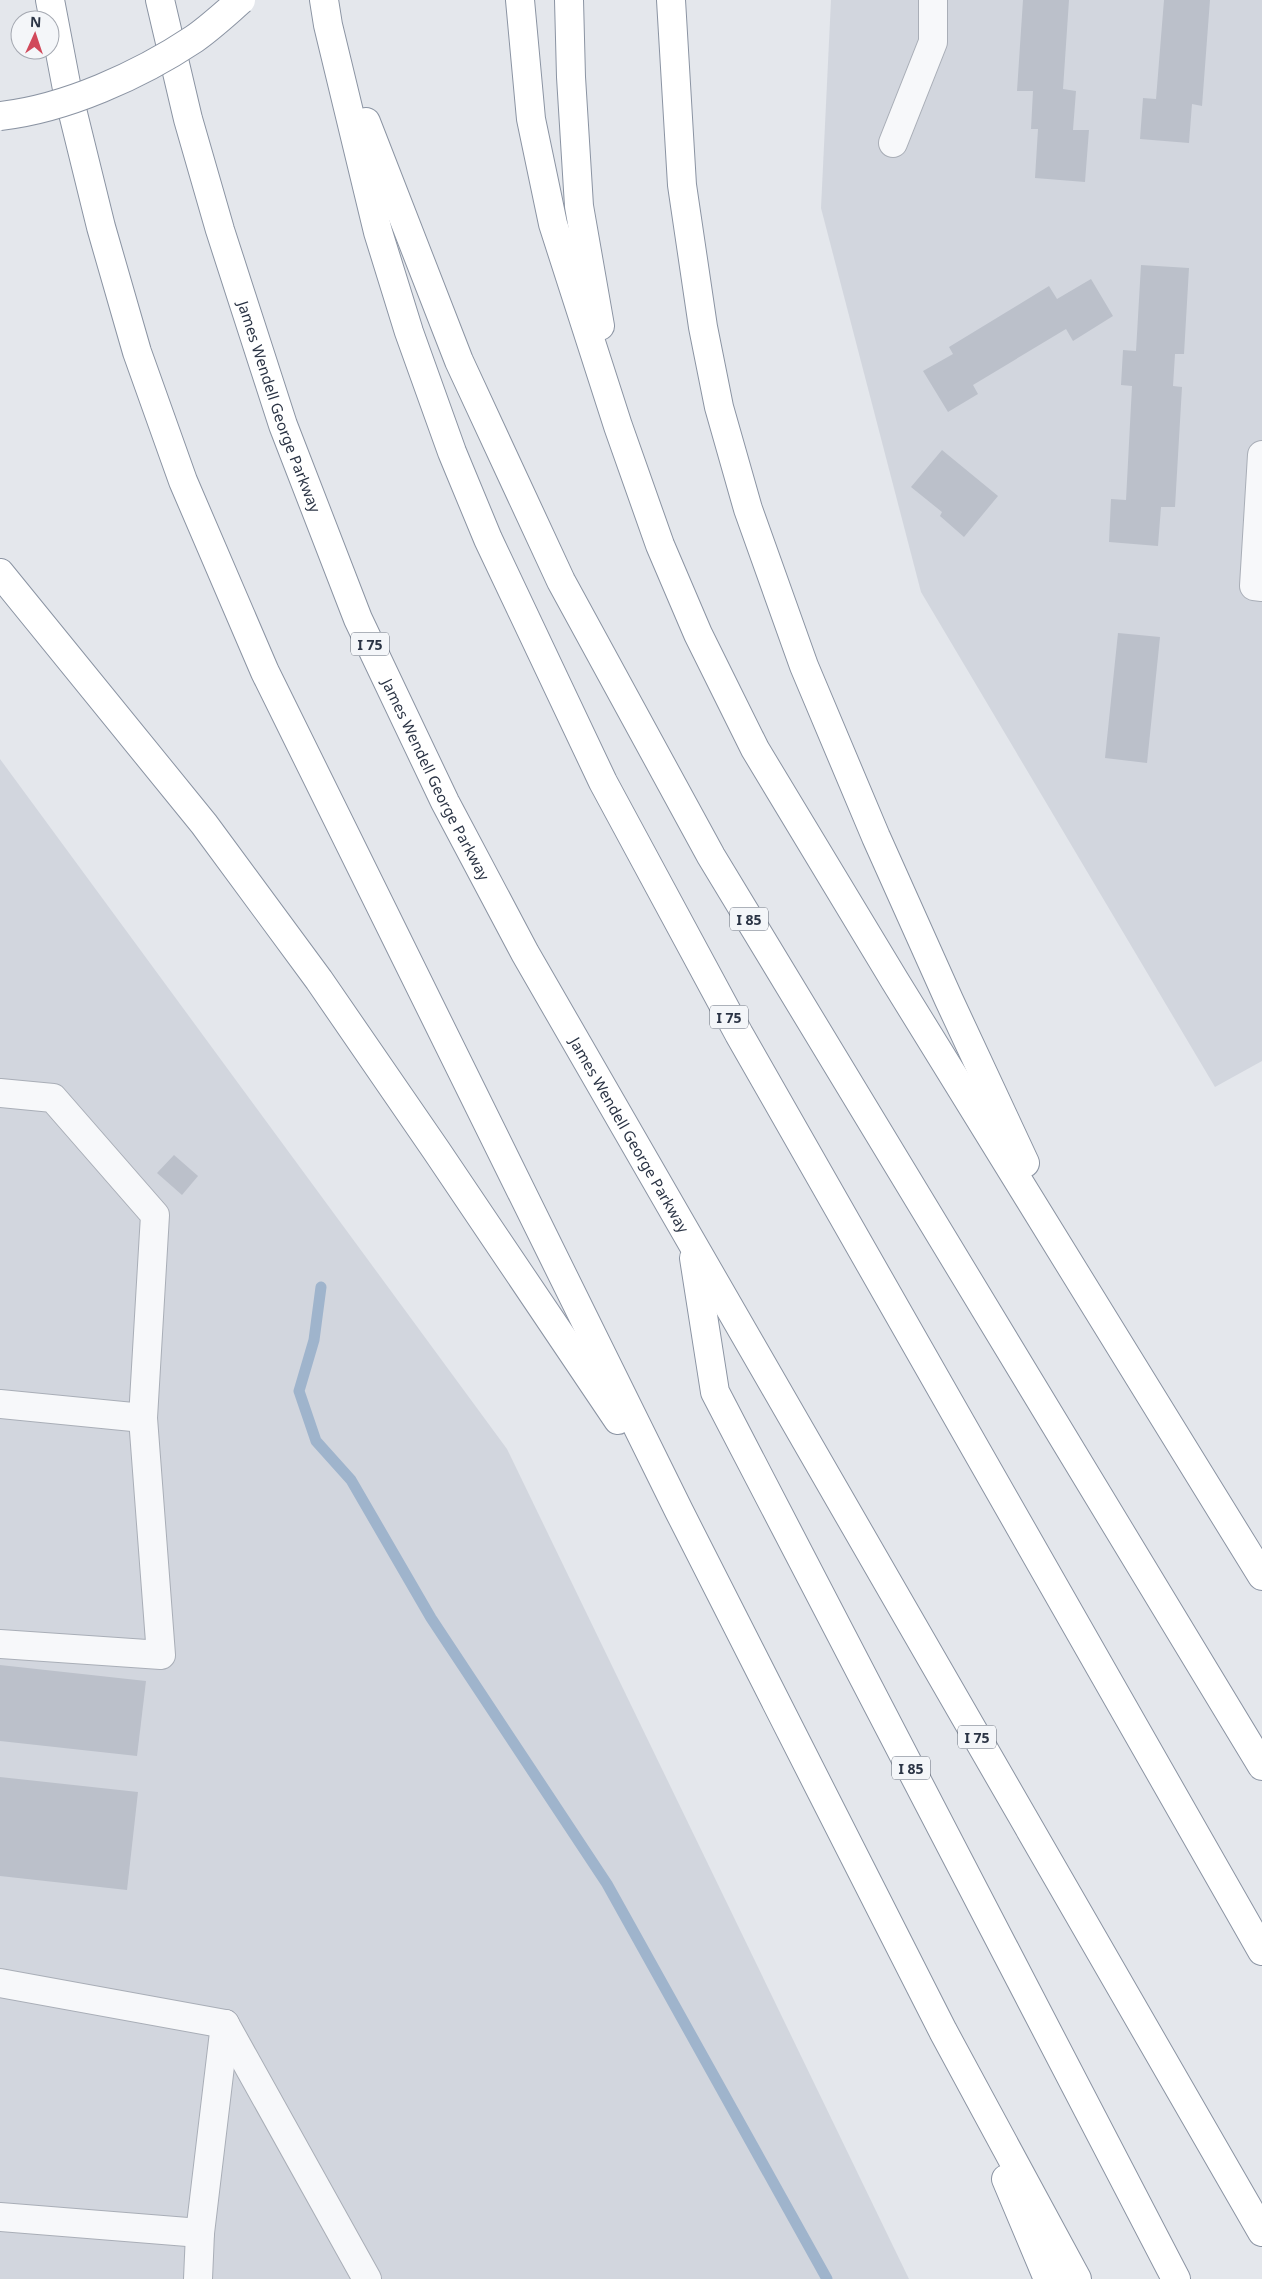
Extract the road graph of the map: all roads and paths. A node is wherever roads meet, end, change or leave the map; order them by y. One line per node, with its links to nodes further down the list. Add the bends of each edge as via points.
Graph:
1 (50, 0): 20 (highway, via 67,89 101,227 137,352 183,482 265,672)
2 (160, 0): 16 (highway, James Wendell George Parkway / I 75, via 188,119 220,230 284,425 358,619 445,802 516,936)
3 (241, 0): 9 (highway, bridge, via 196,38 127,75 74,98)
4 (520, 0): 11 (highway, via 531,119 553,224)
5 (569, 0): 11 (highway, via 579,206)
6 (671, 0): 17 (highway, via 682,185 702,318 719,407 748,509 804,666 884,855 1027,1167)
7 (933, 0): 10 (lane, via 933,42)
8 (326, 12): 23 (highway, I 85, via 459,361 566,590 711,856); 24 (highway, I 75, via 378,232 448,443 488,539 603,782 739,1034)
9 (0, 116)
10 (893, 142)
11 (618, 426): 17 (highway, via 660,545 698,634 755,749)
12 (1262, 455): 14 (lane, via 1254,586)
13 (0, 573): 20 (highway, via 204,824 318,980)
14 (1262, 587)
15 (0, 1092): 19 (lane, via 53,1098 155,1215)
16 (692, 1242): 29 (highway, I 75); 35 (highway, I 85, via 715,1392)
17 (1105, 1320): 21 (highway)
18 (0, 1404): 19 (lane)
19 (143, 1418): 22 (lane, via 161,1655)
20 (679, 1511): 27 (highway)
21 (1262, 1576)
22 (0, 1644)
23 (1262, 1766)
24 (1262, 1951)
25 (0, 1983): 26 (lane)
26 (225, 2024): 30 (lane); 32 (lane)
27 (943, 2031): 33 (highway); 34 (highway)
28 (0, 2217): 30 (lane)
29 (1262, 2232)
30 (200, 2233): 31 (lane)
31 (198, 2279)
32 (366, 2279)
33 (1048, 2279)
34 (1077, 2279)
35 (1176, 2279)

